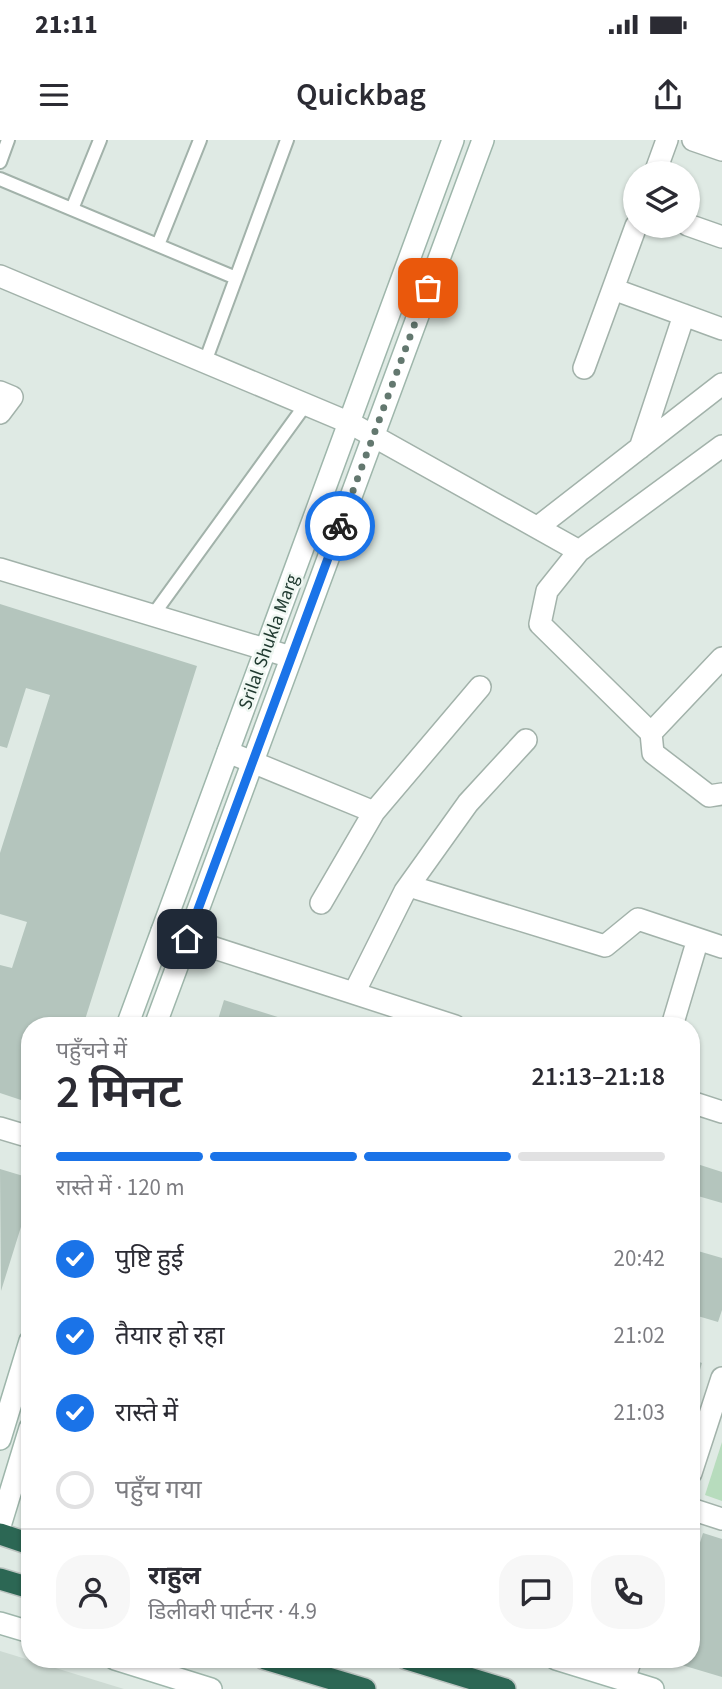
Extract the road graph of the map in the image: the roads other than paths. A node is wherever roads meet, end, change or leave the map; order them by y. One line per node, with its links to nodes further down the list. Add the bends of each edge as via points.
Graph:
1 (8, 140): 11 (lane)
2 (100, 140): 13 (lane)
3 (200, 140): 17 (lane)
4 (287, 140): 19 (lane)
5 (453, 140): 29 (street, Srilal Shukla Marg)
6 (483, 140): 30 (street, Srilal Shukla Marg)
7 (667, 140): 10 (street)
8 (693, 140): 9 (street)
9 (722, 150)
10 (659, 161)
11 (0, 162)
12 (0, 179): 13 (lane)
13 (72, 209): 17 (lane)
14 (700, 229): 15 (street)
15 (722, 237)
16 (632, 238): 20 (street)
17 (158, 245): 19 (lane)
18 (0, 276): 23 (street)
19 (236, 278): 23 (lane)
20 (613, 289): 21 (street); 24 (street)
21 (684, 316): 22 (street); 32 (street)
22 (722, 329)
23 (205, 362): 27 (street)
24 (584, 369)
25 (722, 384): 32 (street)
26 (0, 392): 28 (street, via 12,397)
27 (306, 404): 29 (street); 36 (lane)
28 (0, 413)
29 (350, 423): 30 (street); 37 (street, Srilal Shukla Marg)
30 (373, 436): 33 (street); 38 (street, Srilal Shukla Marg)
31 (722, 446): 34 (street)
32 (640, 448): 33 (street)
33 (538, 527): 34 (street)
34 (579, 551): 41 (street, via 547,592 540,624)
35 (0, 569): 36 (street)
36 (153, 615): 37 (street)
37 (267, 649): 38 (street); 43 (street, Srilal Shukla Marg)
38 (291, 657): 44 (street, Srilal Shukla Marg)
39 (722, 659): 41 (street)
40 (480, 687): 46 (street)
41 (652, 733): 45 (street, via 653,752 709,796)
42 (526, 740): 47 (street, via 468,803)
43 (228, 752): 44 (street); 49 (street, Srilal Shukla Marg)
44 (253, 762): 46 (street); 50 (street, Srilal Shukla Marg)
45 (722, 794)
46 (374, 812): 48 (street)
47 (409, 886): 51 (street, via 605,946 638,919); 53 (street)
48 (321, 903)
49 (162, 931): 50 (street); 54 (street, Srilal Shukla Marg)
50 (187, 939): 53 (street); 55 (street, Srilal Shukla Marg)
51 (698, 939): 52 (street); 57 (street)
52 (722, 947)
53 (354, 993): 56 (street)
54 (130, 1017)
55 (158, 1017)
56 (427, 1017)
57 (675, 1017)
58 (700, 1105): 59 (street)
59 (722, 1112)
60 (0, 1128): 61 (street)
61 (21, 1134)
62 (21, 1370): 64 (street)
63 (722, 1378): 65 (street)
64 (0, 1439)
65 (700, 1445)
66 (21, 1462): 67 (street)
67 (13, 1492): 70 (street)
68 (700, 1512): 69 (street)
69 (722, 1519)
70 (0, 1525)
71 (0, 1534): 72 (highway)
72 (21, 1541)
73 (0, 1579): 74 (highway)
74 (21, 1585)
75 (0, 1623): 76 (street)
76 (21, 1629)
77 (144, 1668): 83 (street)
78 (295, 1668): 84 (highway)
79 (436, 1668): 85 (highway)
80 (585, 1668): 82 (street)
81 (628, 1668): 82 (street)
82 (624, 1680): 86 (street)
83 (211, 1689)
84 (365, 1689)
85 (505, 1689)
86 (653, 1689)

